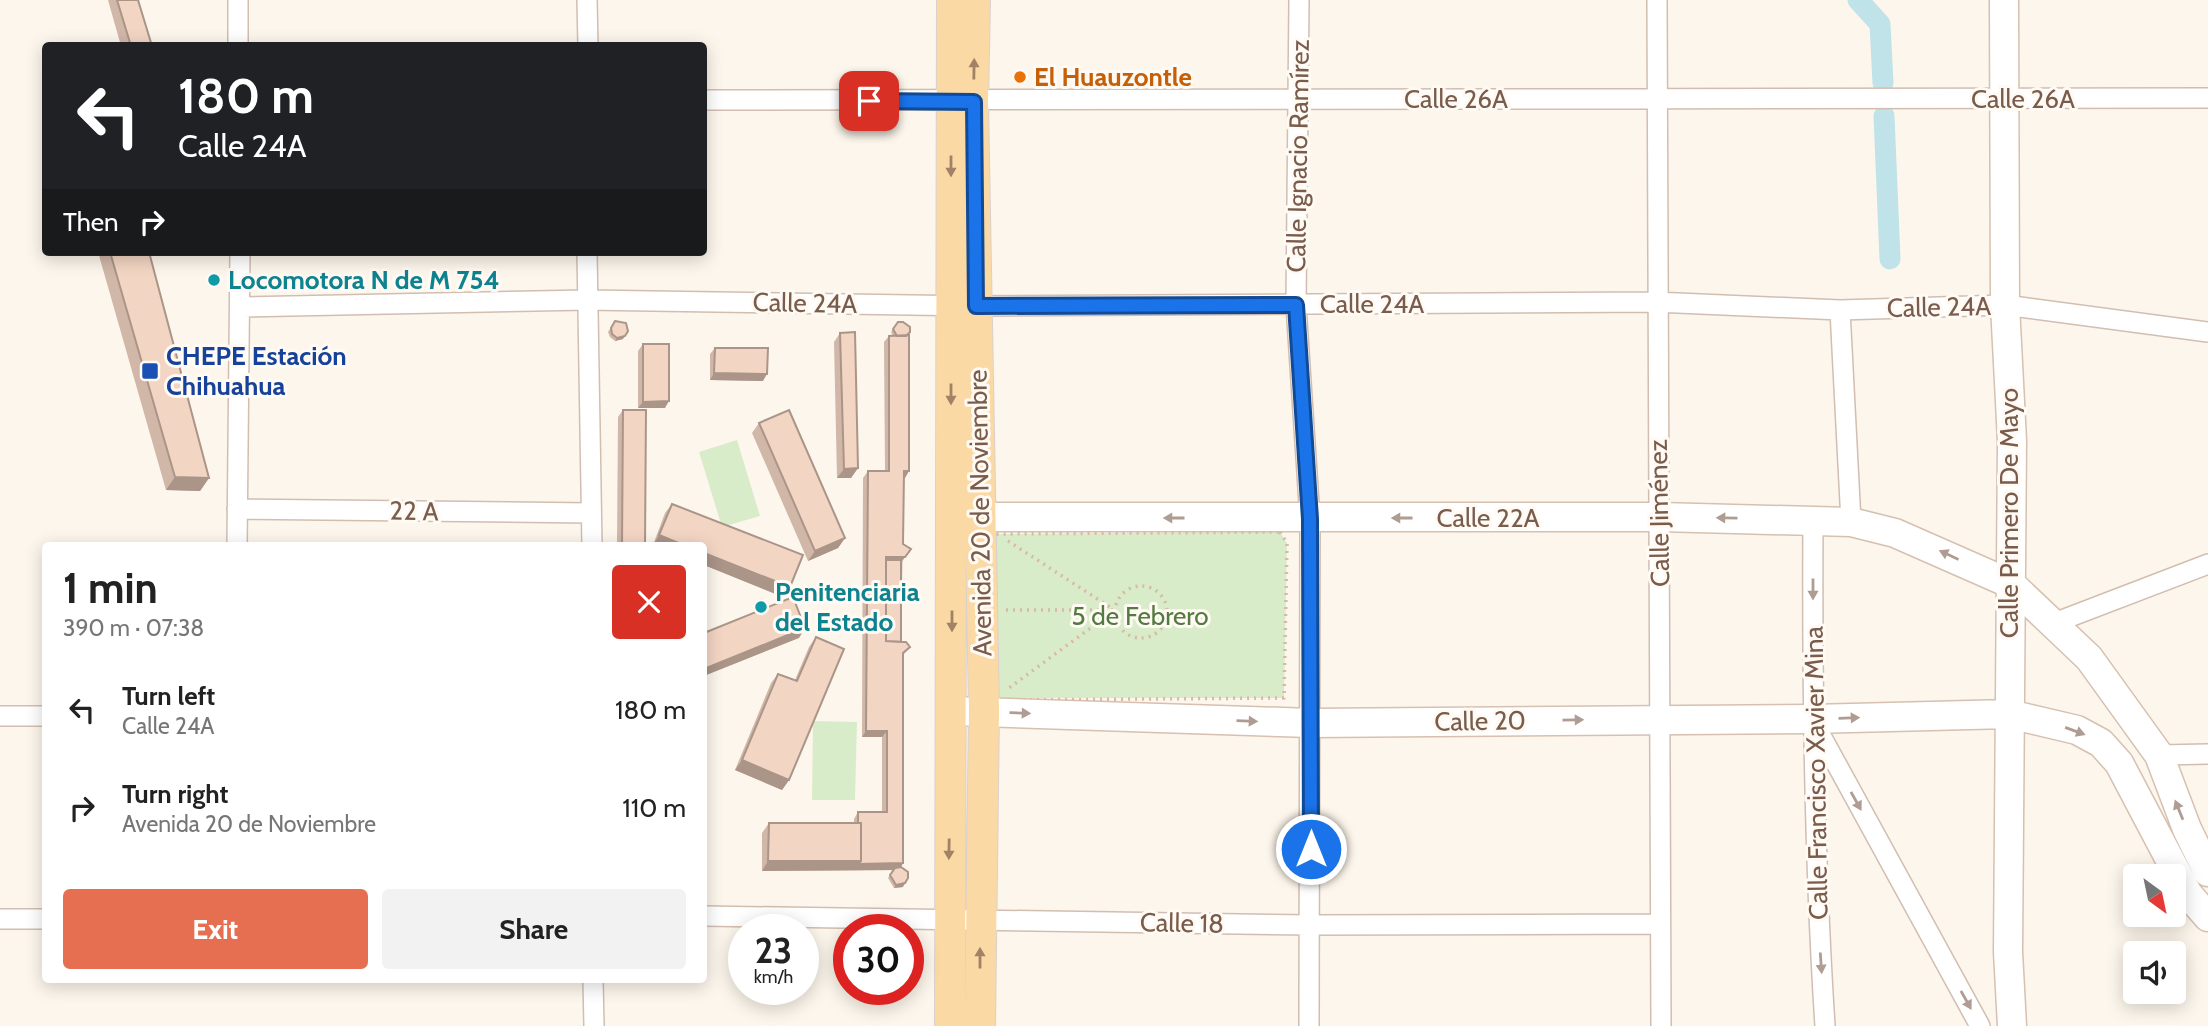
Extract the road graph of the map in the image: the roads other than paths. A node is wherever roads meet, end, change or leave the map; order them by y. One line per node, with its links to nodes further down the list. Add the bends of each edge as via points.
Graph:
1 (238, 0): 8 (street)
2 (587, 0): 9 (street)
3 (952, 0): 15 (main road, Avenida 20 de Noviembre)
4 (975, 0): 15 (main road, Avenida 20 de Noviembre, one-way to 4)
5 (1299, 0): 11 (street, Calle Ignacio Ramírez)
6 (1657, 0): 14 (street, Calle Jiménez)
7 (2004, 0): 12 (main road, Calle Primero De Mayo)
8 (238, 42)
9 (588, 42)
10 (2208, 98): 12 (street, Calle 26A)
11 (1299, 99): 14 (street, Calle 26A); 15 (street, Calle 26A); 21 (street, Calle Ignacio Ramírez)
12 (2003, 99): 14 (street, Calle 26A); 22 (main road, Calle Primero De Mayo)
13 (707, 100): 15 (street, Calle 26A)
14 (1657, 100): 19 (street, Calle Jiménez)
15 (963, 102): 20 (main road, Avenida 20 de Noviembre)
16 (240, 256): 23 (street)
17 (587, 256): 18 (street)
18 (587, 300): 20 (street, Calle 24A); 23 (street, Calle 24A); 27 (street)
19 (1655, 302): 21 (street, Calle 24A); 24 (street, Calle 24A); 28 (street, Calle Jiménez)
20 (964, 305): 21 (street, Calle 24A); 31 (main road, Avenida 20 de Noviembre)
21 (1296, 305): 29 (street, Calle Ignacio Ramírez)
22 (2005, 305): 24 (street, Calle 24A); 25 (street, Calle 24A); 36 (main road, Calle Primero De Mayo, via 2012,441)
23 (241, 307): 26 (street)
24 (1840, 310): 32 (street)
25 (2208, 332)
26 (237, 509): 27 (street, 22 A); 33 (street)
27 (591, 513): 34 (street)
28 (1660, 517): 29 (main road, Calle 22A, one-way to 29); 30 (main road, Calle 22A, one-way to 28); 43 (street, Calle Jiménez)
29 (1310, 519): 31 (main road, Calle 22A, one-way to 31); 45 (street, Calle Ignacio Ramírez)
30 (1813, 520): 32 (main road, Calle 22A); 44 (street, Calle Francisco Xavier Mina, one-way to 44)
31 (976, 523): 38 (main road, Avenida 20 de Noviembre); 39 (main road, Avenida 20 de Noviembre, one-way to 39)
32 (1852, 523): 36 (main road, Calle 22A, one-way to 32, via 1895,533)
33 (237, 542)
34 (592, 542)
35 (2208, 564): 37 (street)
36 (2011, 584): 37 (main road, Calle 22A); 40 (main road, Calle Primero De Mayo)
37 (2054, 623): 46 (main road, Calle 22A, via 2089,658)
38 (989, 705): 39 (main road, Calle 20); 45 (main road, Calle 20, one-way to 45); 52 (main road, Avenida 20 de Noviembre)
39 (952, 711): 51 (main road, Avenida 20 de Noviembre, one-way to 51)
40 (2009, 714): 44 (main road, Calle 20, one-way to 40); 50 (main road, Calle 20, one-way to 50, via 2077,730 2101,743 2119,763 2188,894); 65 (main road, Calle Primero De Mayo)
41 (0, 716): 42 (street)
42 (42, 716)
43 (1659, 719): 44 (main road, Calle 20); 45 (main road, Calle 20, one-way to 43); 55 (street, Calle Jiménez)
44 (1812, 719): 63 (street, Calle Francisco Xavier Mina, one-way to 63); 64 (street, one-way to 64)
45 (1311, 723): 56 (street, Calle Ignacio Ramírez)
46 (2159, 754): 47 (street); 48 (main road, Calle 22A, one-way to 46)
47 (2208, 754)
48 (2208, 872)
49 (707, 916): 51 (street, Calle 18)
50 (2208, 917)
51 (948, 918): 52 (street, Calle 18); 59 (main road, Avenida 20 de Noviembre)
52 (980, 918): 56 (street, Calle 18); 60 (main road, Avenida 20 de Noviembre, one-way to 52)
53 (0, 919): 54 (street)
54 (42, 919)
55 (1660, 923): 56 (street, Calle 18); 62 (street, Calle Jiménez)
56 (1311, 925): 61 (street, Calle Ignacio Ramírez)
57 (593, 983): 58 (street)
58 (594, 1026)
59 (950, 1026)
60 (981, 1026)
61 (1309, 1026)
62 (1661, 1026)
63 (1825, 1026)
64 (1980, 1026)
65 (2012, 1026)

